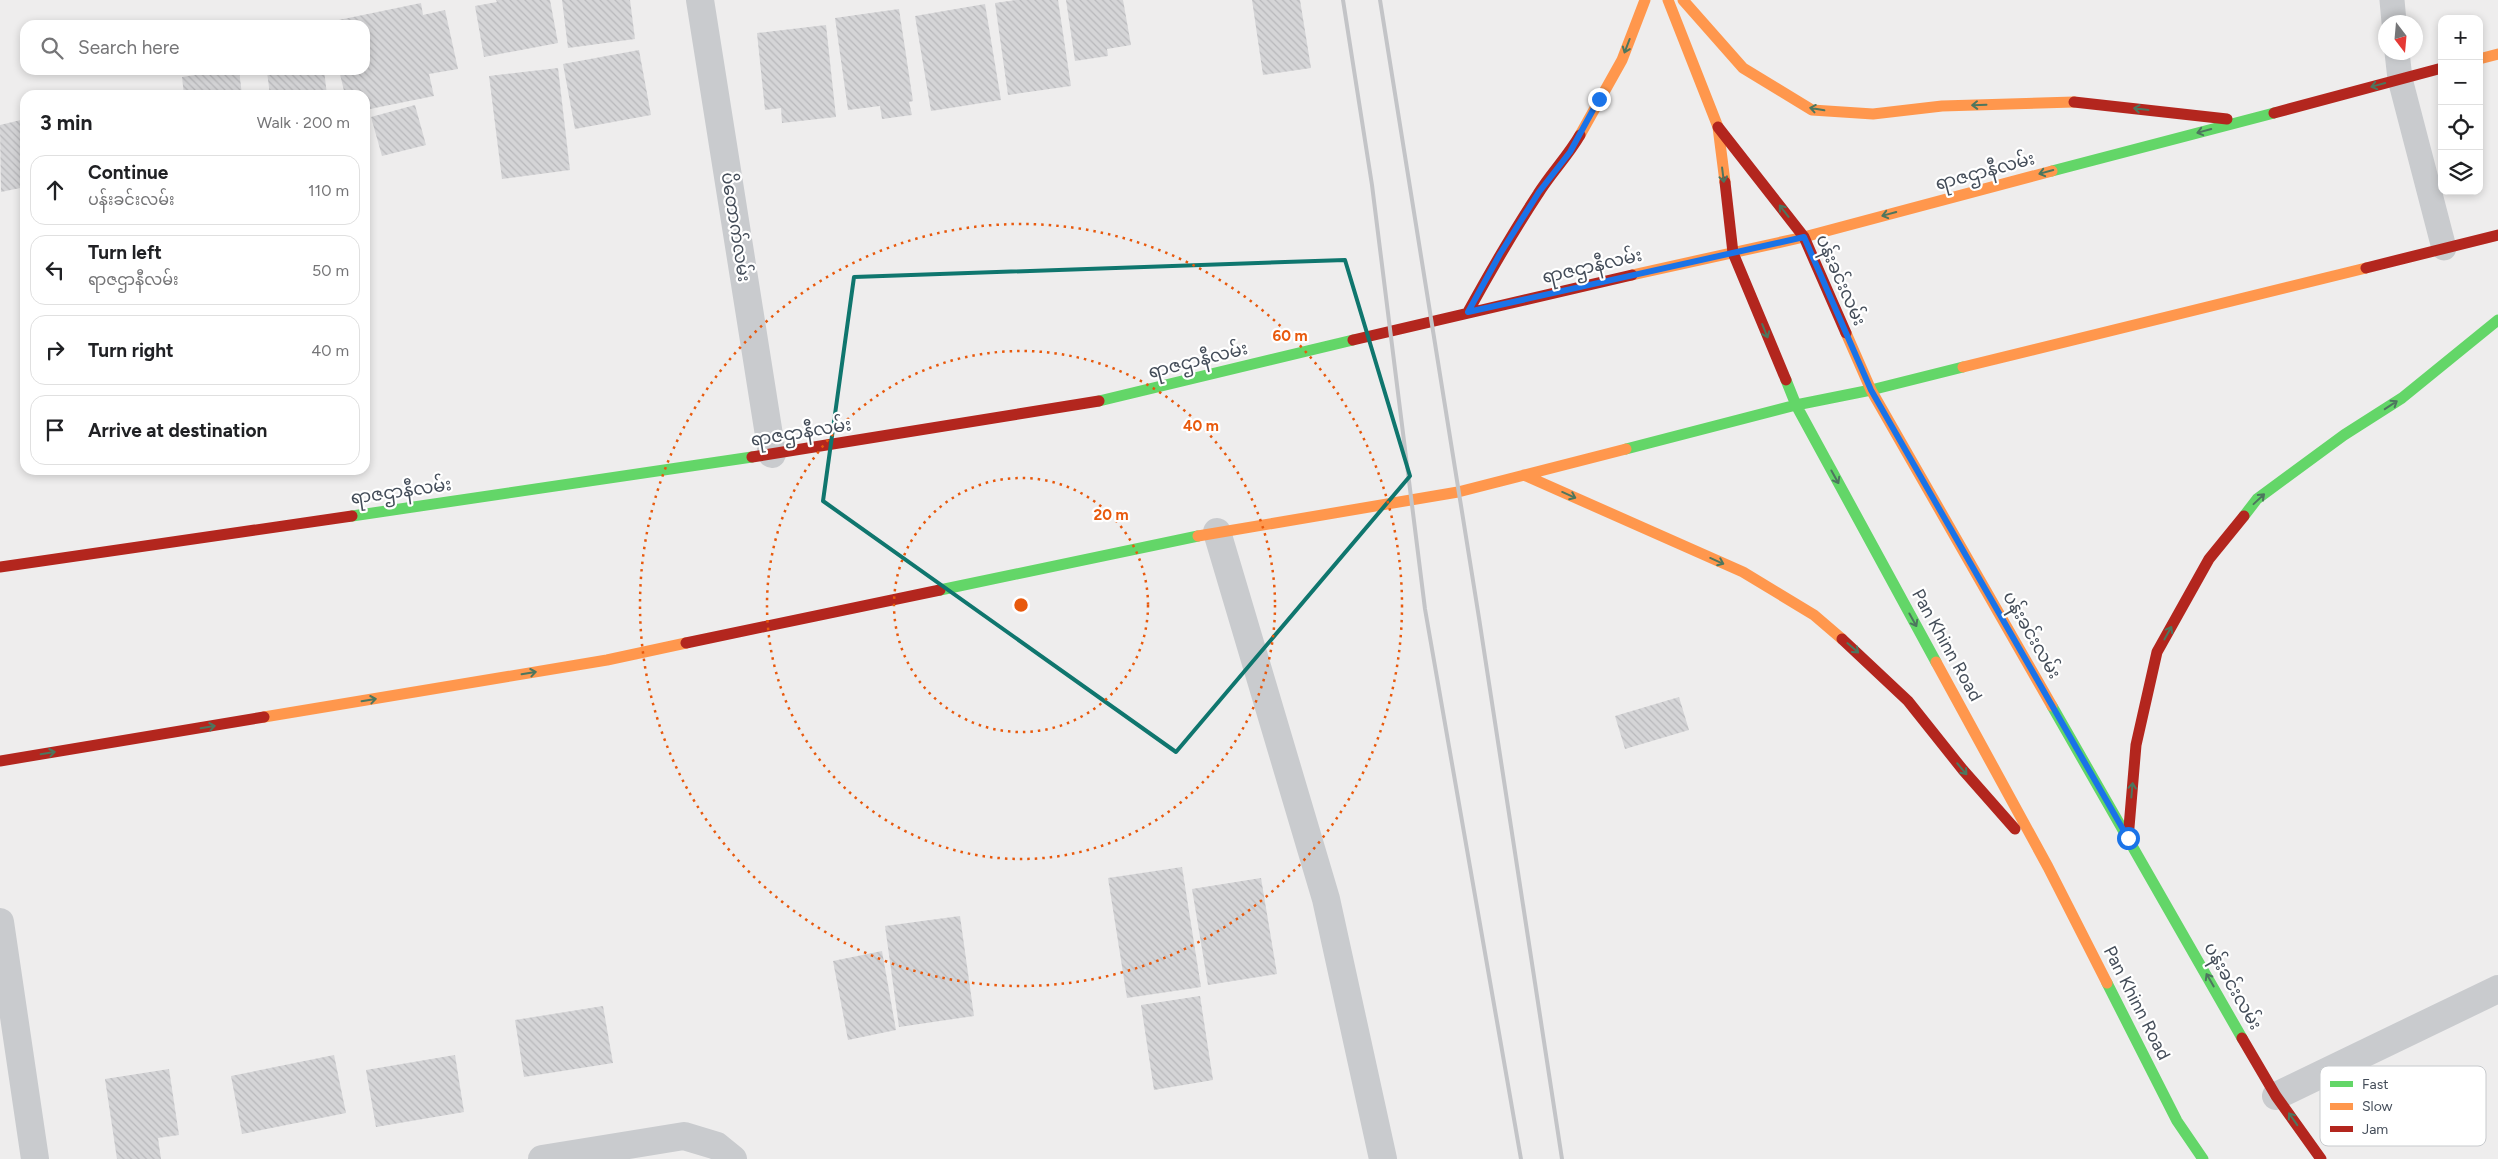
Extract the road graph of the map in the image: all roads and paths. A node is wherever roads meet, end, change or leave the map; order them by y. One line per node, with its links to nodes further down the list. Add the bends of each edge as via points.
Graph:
1 (700, 0): 22 (street, ပိတောက်လမ်း)
2 (1645, 0): 18 (main road, one-way to 18, via 1622,60 1570,152 1539,192)
3 (1668, 0): 13 (main road)
4 (1682, 0): 12 (main road, one-way to 4, via 2080,102 1942,106 1873,114 1812,110 1743,68)
5 (2392, 0): 6 (lane)
6 (2393, 15)
7 (2498, 54): 8 (main road)
8 (2483, 58)
9 (2398, 60): 11 (lane)
10 (2438, 69): 11 (main road, ရာဇဌာနီလမ်း)
11 (2400, 79): 12 (main road, ရာဇဌာနီလမ်း, one-way to 12); 16 (lane)
12 (2241, 121): 15 (main road, ရာဇဌာနီလမ်း, one-way to 15)
13 (1718, 127): 15 (main road, ပန်းခင်းလမ်း, one-way to 13); 17 (main road, Pan Khinn Road, one-way to 17)
14 (2498, 235): 16 (main road)
15 (1804, 237): 17 (main road, ရာဇဌာနီလမ်း); 20 (main road, ပန်းခင်းလမ်း)
16 (2444, 248): 20 (main road)
17 (1733, 253): 18 (main road, ရာဇဌာနီလမ်း); 21 (main road, Pan Khinn Road, one-way to 21)
18 (1468, 312): 22 (main road, ရာဇဌာနီလမ်း, via 1116,398)
19 (2498, 320): 27 (main road, one-way to 19, via 2136,745 2157,652 2209,559 2257,499 2344,435 2402,398)
20 (1871, 390): 21 (main road); 27 (main road, ပန်းခင်းလမ်း)
21 (1796, 405): 23 (main road); 28 (main road, Pan Khinn Road, one-way to 28)
22 (772, 454): 25 (main road, ရာဇဌာနီလမ်း)
23 (1524, 475): 24 (main road, via 1412,501); 28 (main road, one-way to 28, via 1743,572 1814,615 1908,701)
24 (1217, 532): 26 (main road, one-way to 24, via 607,660); 37 (street, via 1326,899)
25 (0, 567)
26 (0, 761)
27 (2128, 838): 33 (main road, ပန်းခင်းလမ်း, one-way to 27)
28 (2048, 867): 38 (main road, Pan Khinn Road, via 2177,1121)
29 (0, 922): 34 (street)
30 (2498, 989): 31 (street)
31 (2338, 1066)
32 (2320, 1075): 33 (street)
33 (2276, 1096): 39 (main road, ပန်းခင်းလမ်း, one-way to 33)
34 (35, 1159)
35 (542, 1159): 36 (street, via 684,1136 717,1146)
36 (733, 1159)
37 (1382, 1159)
38 (2203, 1159)
39 (2321, 1159)

